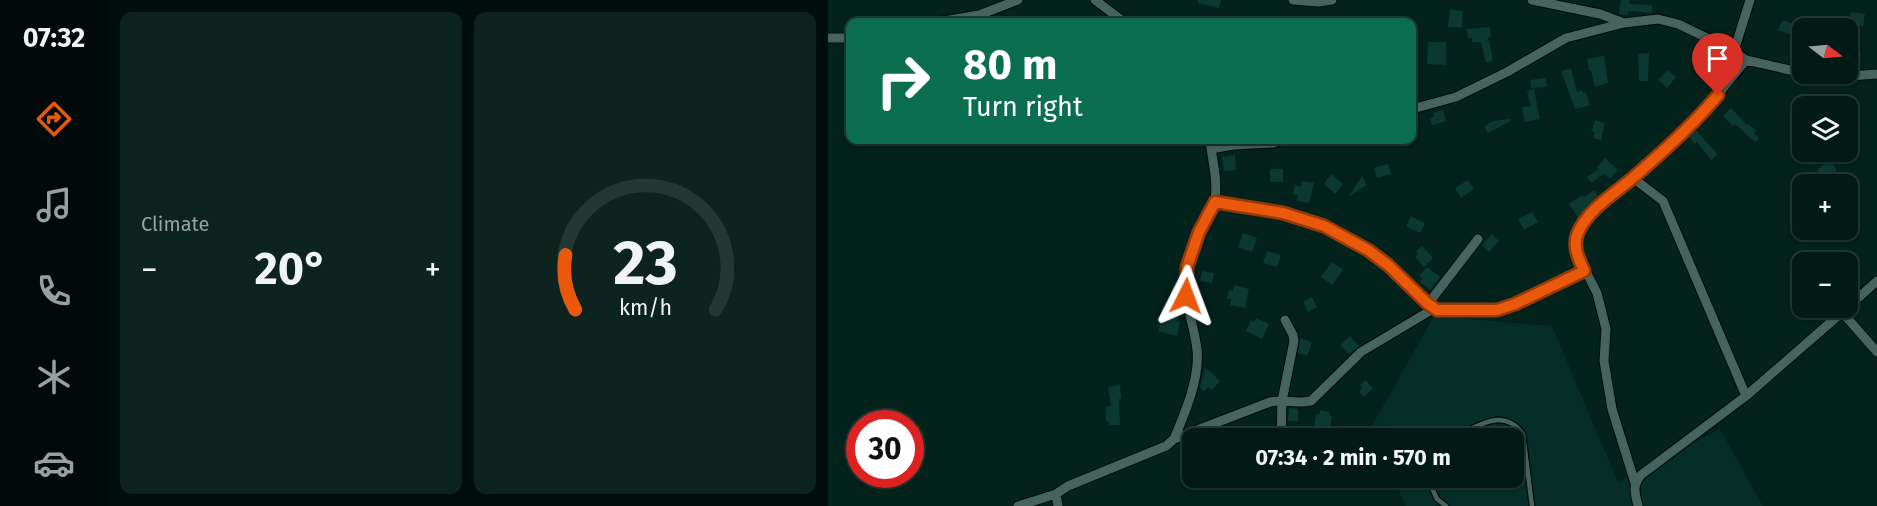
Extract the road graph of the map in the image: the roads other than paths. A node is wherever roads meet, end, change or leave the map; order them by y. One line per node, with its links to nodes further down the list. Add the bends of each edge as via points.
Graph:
1 (1018, 0): 7 (street)
2 (1095, 0): 8 (street)
3 (1293, 0): 4 (street)
4 (1332, 0)
5 (1532, 0): 9 (street)
6 (1750, 0): 12 (street)
7 (961, 18)
8 (1119, 18)
9 (1624, 23): 12 (street, via 1667,21); 17 (street, via 1566,38 1456,97)
10 (828, 38): 11 (street)
11 (846, 38)
12 (1734, 51): 13 (street)
13 (1746, 60): 14 (street); 20 (street, via 1699,118)
14 (1792, 70)
15 (1877, 74): 16 (street)
16 (1858, 75)
17 (1416, 108)
18 (1210, 144): 19 (street); 21 (street)
19 (1253, 144)
20 (1633, 178): 23 (street, via 1591,212 1577,235 1575,246); 31 (street, via 1664,201)
21 (1215, 202): 26 (street, via 1283,213 1324,226 1388,265); 36 (street, via 1187,267 1186,296 1197,362)
22 (1478, 239): 26 (street)
23 (1584, 271): 26 (street, via 1497,310 1437,310); 38 (street, via 1597,293 1606,329 1604,362 1612,409)
24 (1877, 281): 25 (street)
25 (1858, 298)
26 (1430, 306): 32 (street, via 1361,352 1316,398 1300,403)
27 (1836, 318): 31 (street)
28 (1852, 318): 30 (street)
29 (1285, 320): 32 (street, via 1294,341)
30 (1877, 352)
31 (1746, 396): 38 (street)
32 (1282, 401): 33 (street); 36 (street, via 1270,402)
33 (1281, 428)
34 (1476, 428): 35 (lane, via 1497,419)
35 (1518, 428)
36 (1174, 439): 40 (street)
37 (1524, 442): 44 (lane)
38 (1635, 483): 45 (street)
39 (1432, 488): 43 (lane)
40 (1056, 494): 41 (street); 42 (street)
41 (1018, 506)
42 (1058, 506)
43 (1446, 506)
44 (1532, 506)
45 (1638, 506)

